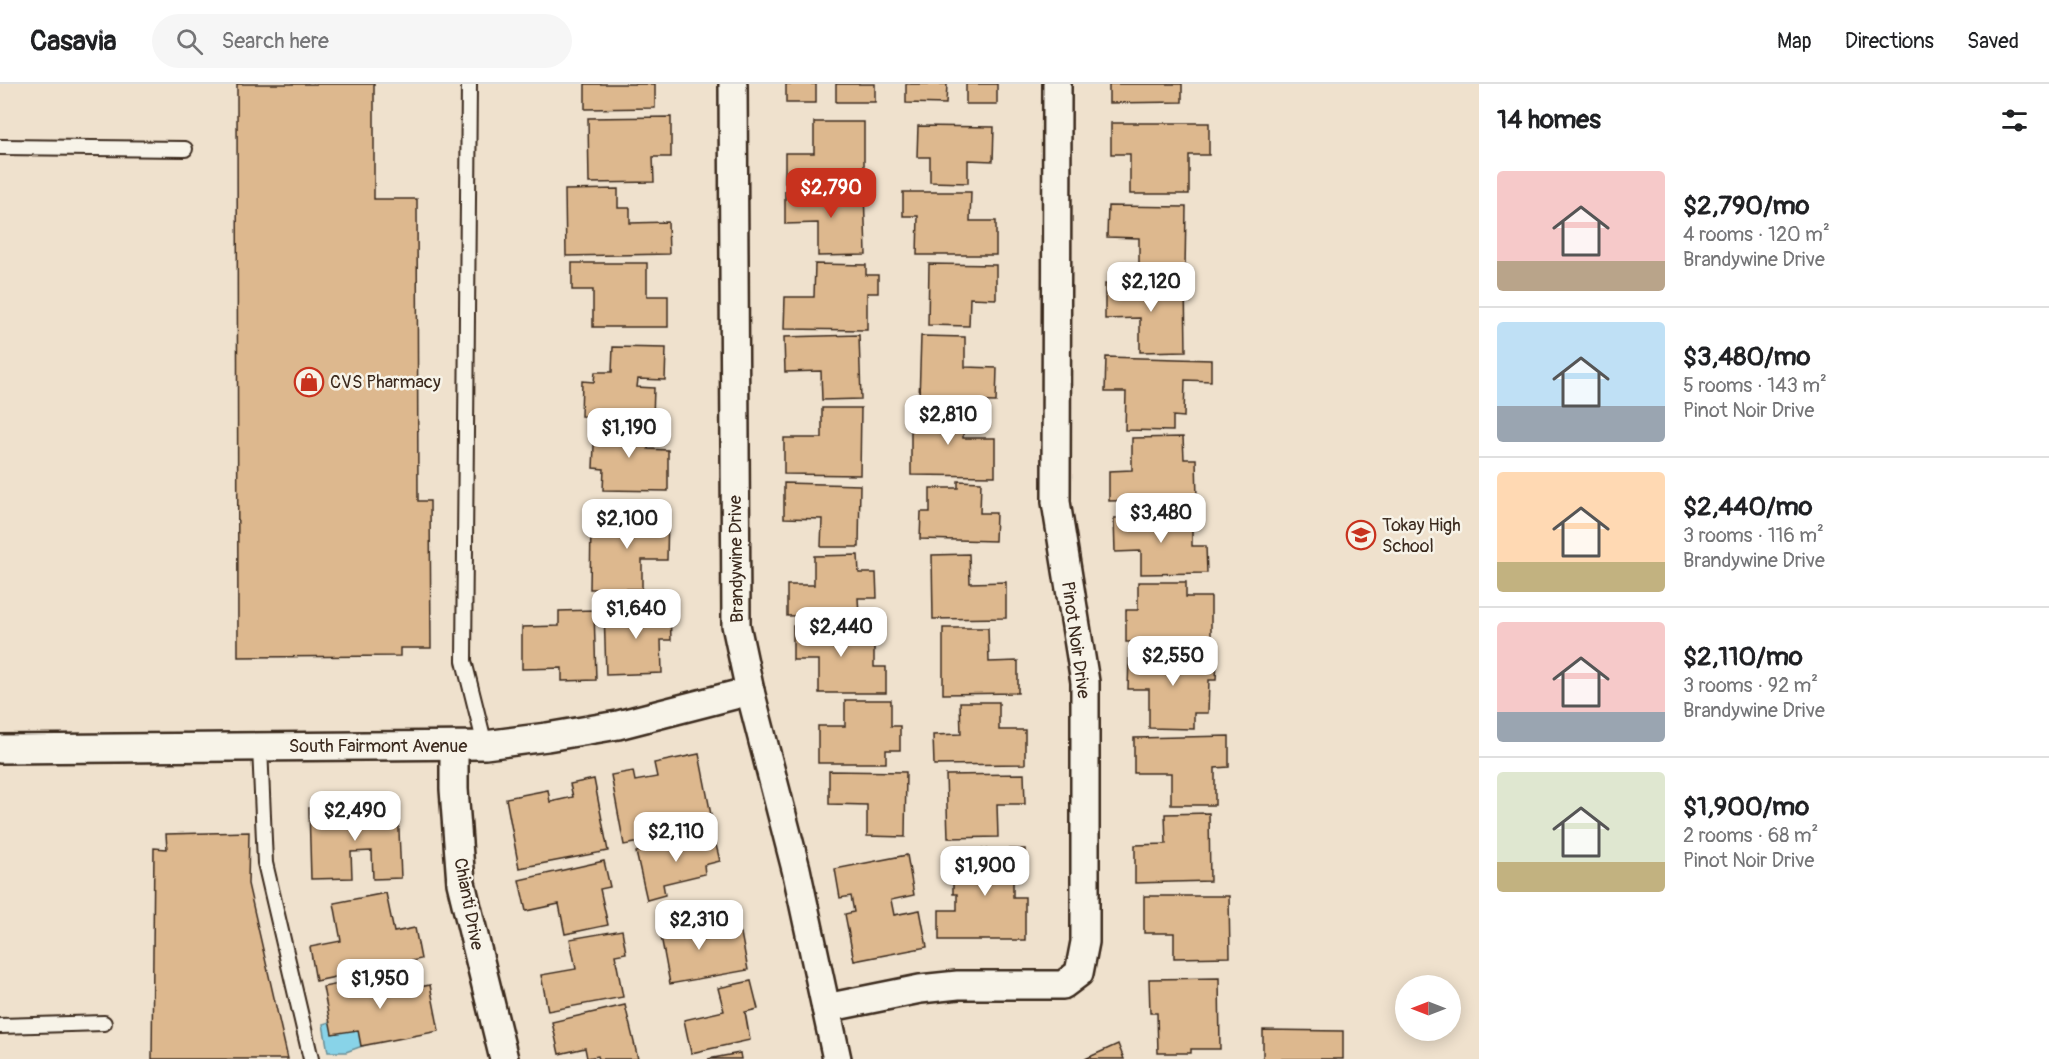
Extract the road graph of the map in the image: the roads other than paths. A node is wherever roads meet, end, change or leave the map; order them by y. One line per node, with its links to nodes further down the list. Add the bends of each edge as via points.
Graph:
1 (469, 84): 7 (lane, via 464,661)
2 (733, 84): 6 (street, Brandywine Drive, via 736,625)
3 (1057, 84): 11 (street, Pinot Noir Drive, via 1056,502 1085,682 1085,942 1079,973 1063,985 948,986)
4 (0, 147): 5 (lane)
5 (185, 149)
6 (750, 691): 7 (street, South Fairmont Avenue, via 618,725); 11 (street, Brandywine Drive, via 796,869)
7 (485, 745): 8 (street, South Fairmont Avenue)
8 (454, 746): 9 (street, South Fairmont Avenue); 15 (street, Chianti Drive, via 461,883)
9 (260, 747): 10 (street, South Fairmont Avenue); 14 (lane, via 265,863)
10 (0, 749)
11 (826, 1008): 16 (street, Brandywine Drive)
12 (104, 1023): 13 (lane)
13 (0, 1026)
14 (310, 1059)
15 (504, 1059)
16 (837, 1059)

